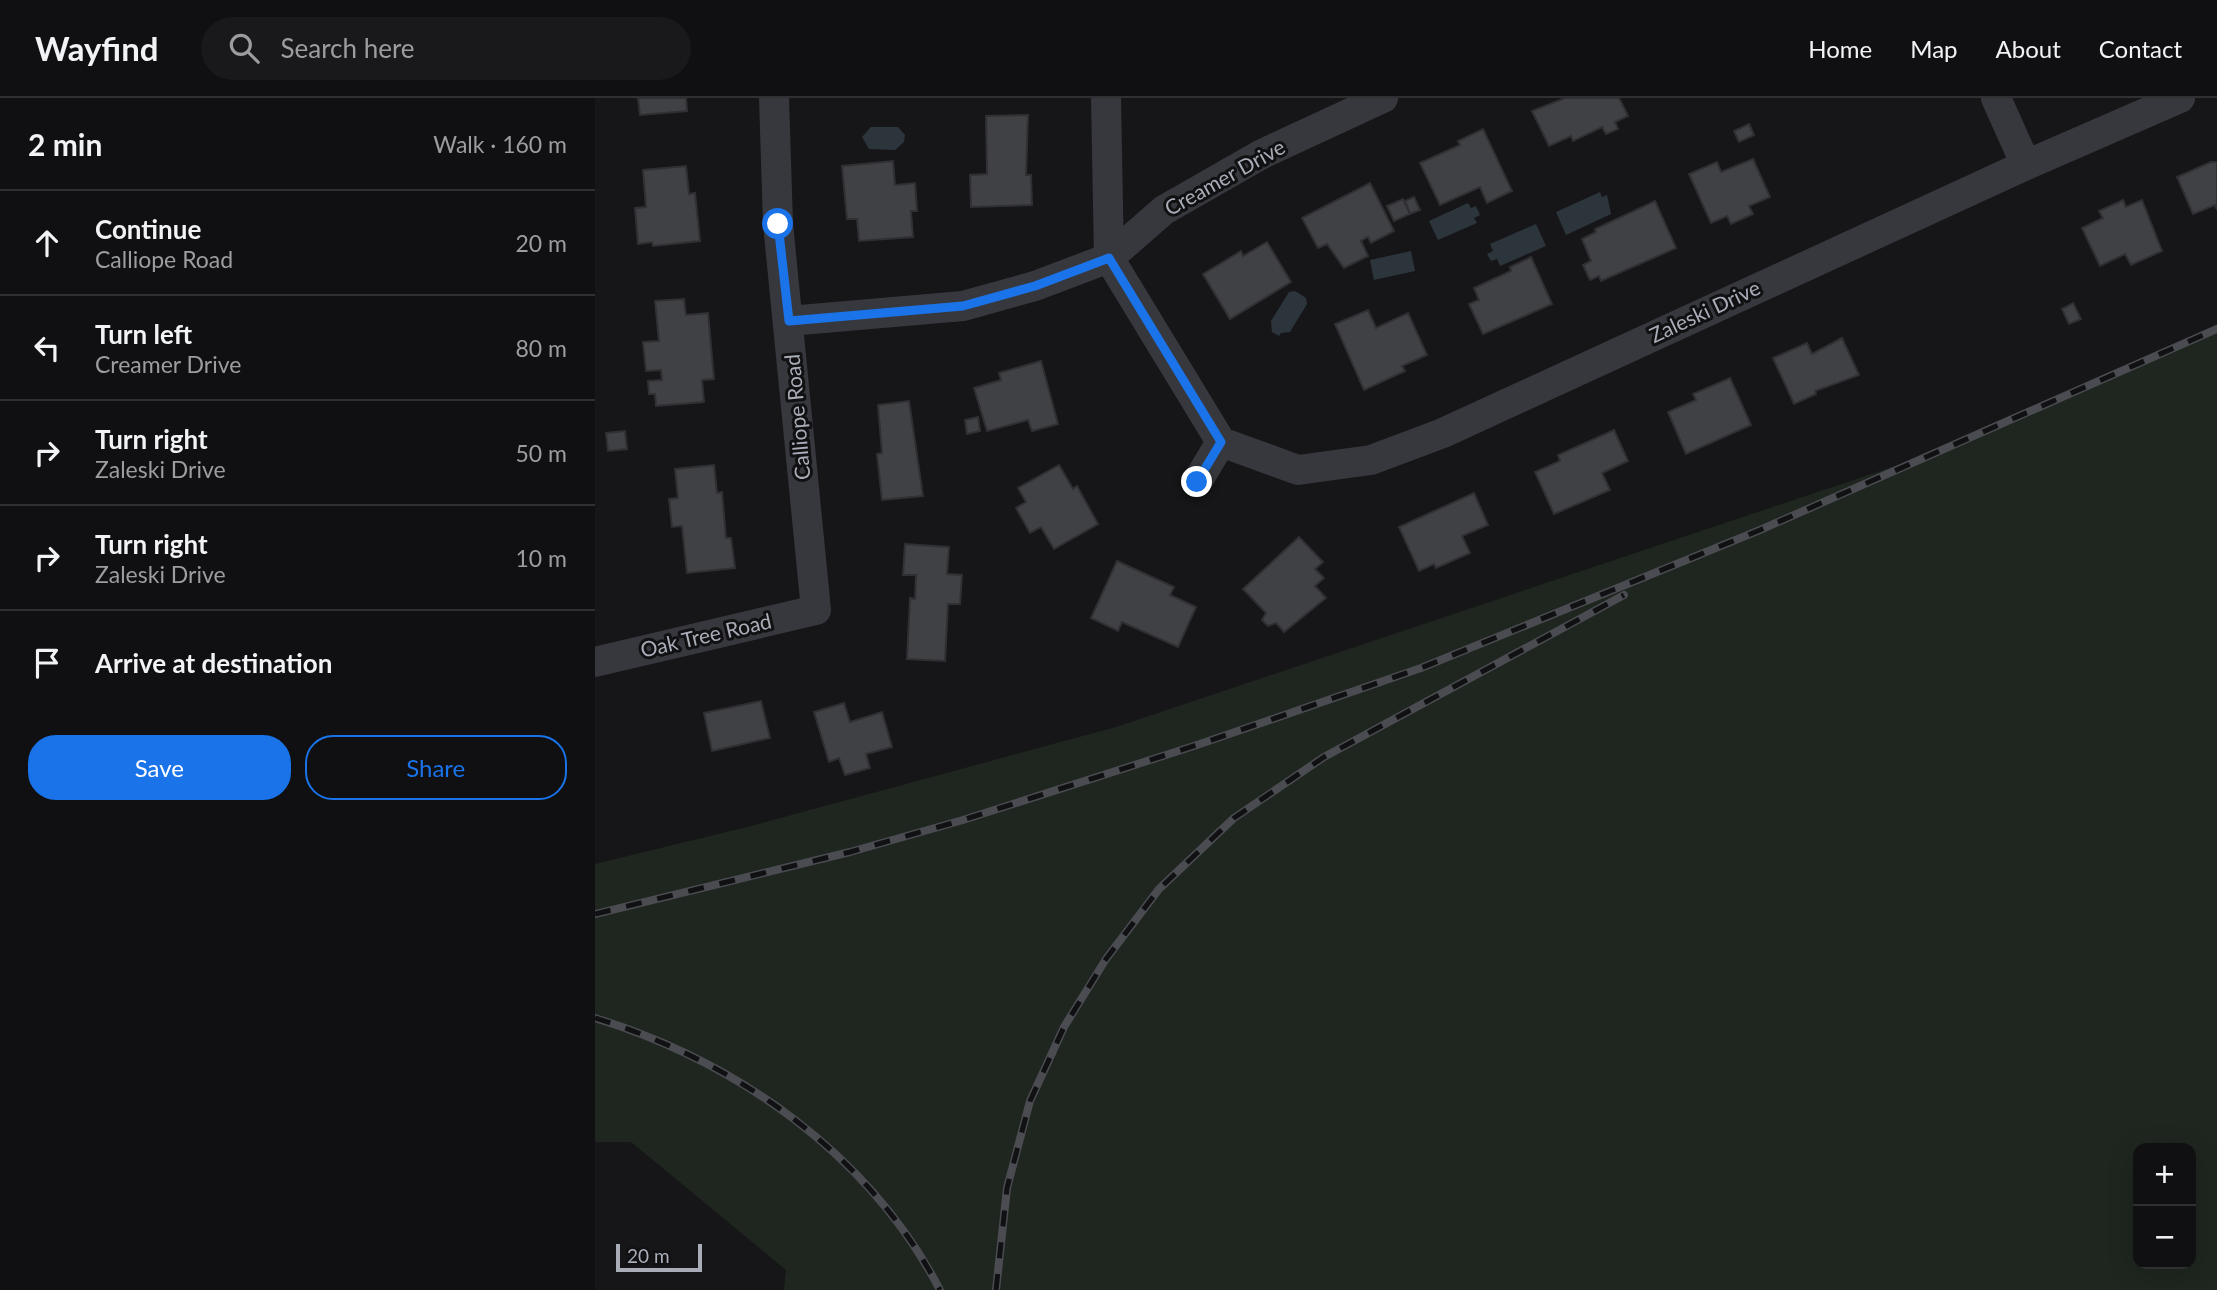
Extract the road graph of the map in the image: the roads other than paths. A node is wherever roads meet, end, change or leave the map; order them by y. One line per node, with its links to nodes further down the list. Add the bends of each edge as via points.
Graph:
1 (774, 98): 8 (street, Calliope Road, via 778,224)
2 (1106, 98): 7 (street)
3 (1383, 98): 7 (street, Creamer Drive, via 1262,154 1164,209)
4 (1996, 98): 6 (street)
5 (2180, 98): 6 (street, Zaleski Drive)
6 (2027, 165): 9 (street, Zaleski Drive, via 1443,433 1371,460 1298,470)
7 (1109, 258): 8 (street, Creamer Drive, via 963,306); 9 (street)
8 (789, 321): 11 (street, Calliope Road)
9 (1221, 442): 10 (street)
10 (1197, 482)
11 (816, 610): 12 (street, Oak Tree Road)
12 (595, 662)

